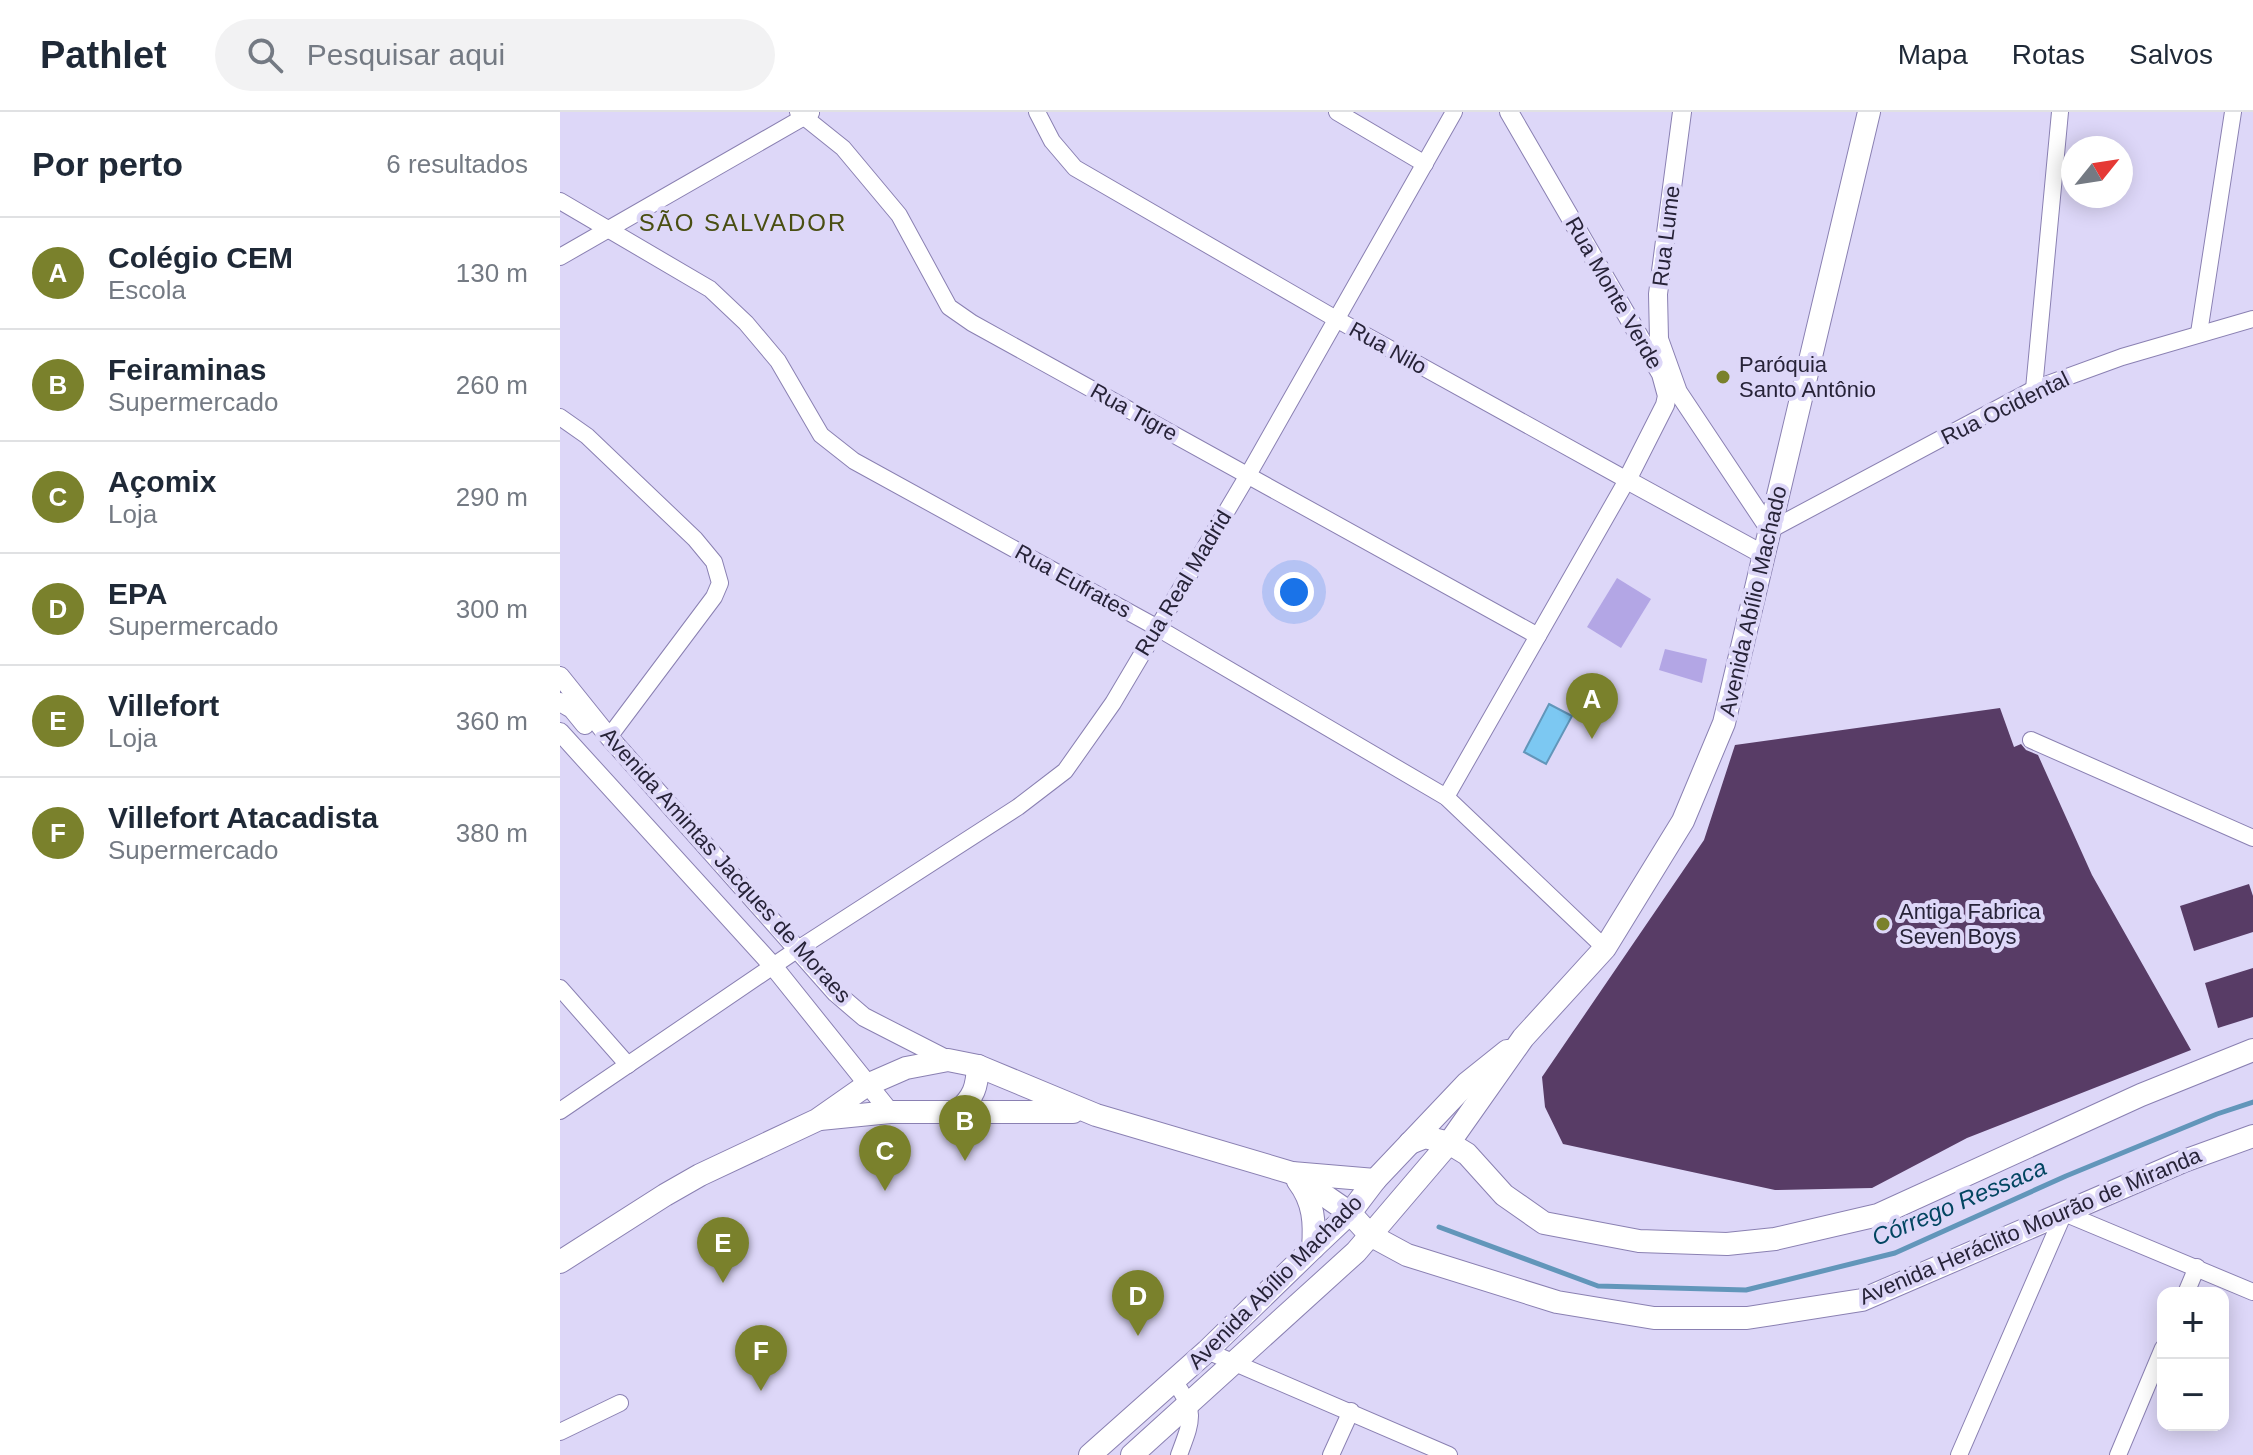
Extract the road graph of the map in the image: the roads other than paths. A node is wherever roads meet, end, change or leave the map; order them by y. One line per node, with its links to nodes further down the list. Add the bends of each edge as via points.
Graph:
1 (1037, 112): 14 (street, Rua Nilo, via 1075,168)
2 (1337, 112): 10 (street)
3 (1454, 112): 10 (street, Rua Real Madrid)
4 (1509, 112): 20 (street, Rua Monte Verde, via 1661,374 1665,405)
5 (1682, 112): 21 (street, Rua Lume, via 1658,294 1663,354 1685,402)
6 (1869, 112): 21 (main road, Avenida Abílio Machado)
7 (2060, 112): 17 (street)
8 (2233, 112): 16 (street)
9 (805, 113): 12 (street); 19 (street, Rua Tigre, via 843,148 899,215 949,307)
10 (1425, 164): 14 (street, Rua Real Madrid)
11 (560, 201): 12 (street, Rua Eufrates)
12 (611, 229): 13 (street); 23 (street, Rua Eufrates, via 710,289 746,323 778,361 821,435 854,461)
13 (560, 257)
14 (1336, 319): 19 (street, Rua Real Madrid); 20 (street, Rua Nilo)
15 (2251, 326): 16 (street, Rua Ocidental)
16 (2199, 333): 17 (street, Rua Ocidental)
17 (2034, 389): 21 (street, Rua Ocidental)
18 (560, 417): 28 (street, via 587,436 695,539 714,562 720,583)
19 (1248, 475): 23 (street, Rua Real Madrid); 24 (street, Rua Tigre)
20 (1627, 480): 22 (street, Rua Nilo); 24 (street)
21 (1770, 530): 22 (main road, Avenida Abílio Machado)
22 (1764, 555): 32 (main road, Avenida Abílio Machado, via 1724,723 1683,821)
23 (1156, 627): 30 (street, Rua Eufrates); 33 (street, Rua Real Madrid, via 1113,703 1065,771)
24 (1538, 636): 30 (street)
25 (560, 676): 28 (street, Avenida Amintas Jacques de Moraes)
26 (560, 702): 28 (street)
27 (560, 732): 34 (street, Avenida Amintas Jacques de Moraes)
28 (609, 737): 33 (street, Avenida Amintas Jacques de Moraes)
29 (2031, 740): 31 (street)
30 (1446, 797): 32 (street, Rua Eufrates)
31 (2253, 838)
32 (1605, 948): 36 (main road, Avenida Abílio Machado)
33 (798, 949): 34 (street, Rua Real Madrid); 38 (street, Avenida Amintas Jacques de Moraes, via 864,1017)
34 (773, 966): 39 (street, Rua Real Madrid); 41 (street, Avenida Amintas Jacques de Moraes)
35 (560, 988): 39 (street)
36 (1523, 1038): 48 (main road, Avenida Abílio Machado, via 1467,1083); 49 (main road, Avenida Abílio Machado)
37 (2253, 1050): 49 (main road, via 1878,1215 1775,1239 1727,1244 1639,1241 1544,1223 1504,1195 1467,1154)
38 (948, 1060): 40 (main road); 41 (main road, via 906,1068)
39 (628, 1065): 42 (street, Rua Real Madrid)
40 (978, 1066): 43 (main road, via 971,1100); 45 (main road)
41 (867, 1085): 44 (street, Avenida Amintas Jacques de Moraes); 46 (main road)
42 (560, 1111)
43 (958, 1111): 44 (main road); 45 (main road)
44 (890, 1112): 46 (main road)
45 (1090, 1113): 50 (main road)
46 (817, 1120): 56 (main road, via 700,1175)
47 (2253, 1136): 53 (main road, Avenida Heráclito Mourão de Miranda)
48 (1410, 1143): 49 (main road, via 1425,1137); 51 (main road, Avenida Abílio Machado)
49 (1449, 1143): 54 (main road, Avenida Abílio Machado)
50 (1292, 1173): 51 (main road); 52 (main road, Avenida Heráclito Mourão de Miranda); 55 (main road, via 1311,1202)
51 (1375, 1180): 52 (main road, Avenida Abílio Machado)
52 (1350, 1213): 54 (main road, Avenida Heráclito Mourão de Miranda); 55 (main road, Avenida Abílio Machado)
53 (2064, 1213): 54 (main road, Avenida Heráclito Mourão de Miranda, via 1862,1300 1747,1318 1654,1318 1557,1302); 57 (street); 73 (street)
54 (1363, 1244): 62 (main road, Avenida Abílio Machado)
55 (1313, 1248): 60 (main road, Avenida Abílio Machado)
56 (560, 1262)
57 (2197, 1267): 58 (street); 59 (street)
58 (2189, 1287)
59 (2253, 1292)
60 (1207, 1351): 62 (street); 63 (main road, Avenida Abílio Machado)
61 (2158, 1359): 74 (street)
62 (1232, 1362): 64 (main road, Avenida Abílio Machado); 66 (street)
63 (1174, 1381): 64 (street); 68 (main road, Avenida Abílio Machado)
64 (1189, 1402): 69 (main road, Avenida Abílio Machado); 70 (street, via 1191,1415)
65 (620, 1403): 67 (street)
66 (1351, 1411): 71 (street); 72 (street)
67 (560, 1432)
68 (1090, 1455)
69 (1132, 1455)
70 (1179, 1455)
71 (1331, 1455)
72 (1449, 1455)
73 (1959, 1455)
74 (2118, 1455)

